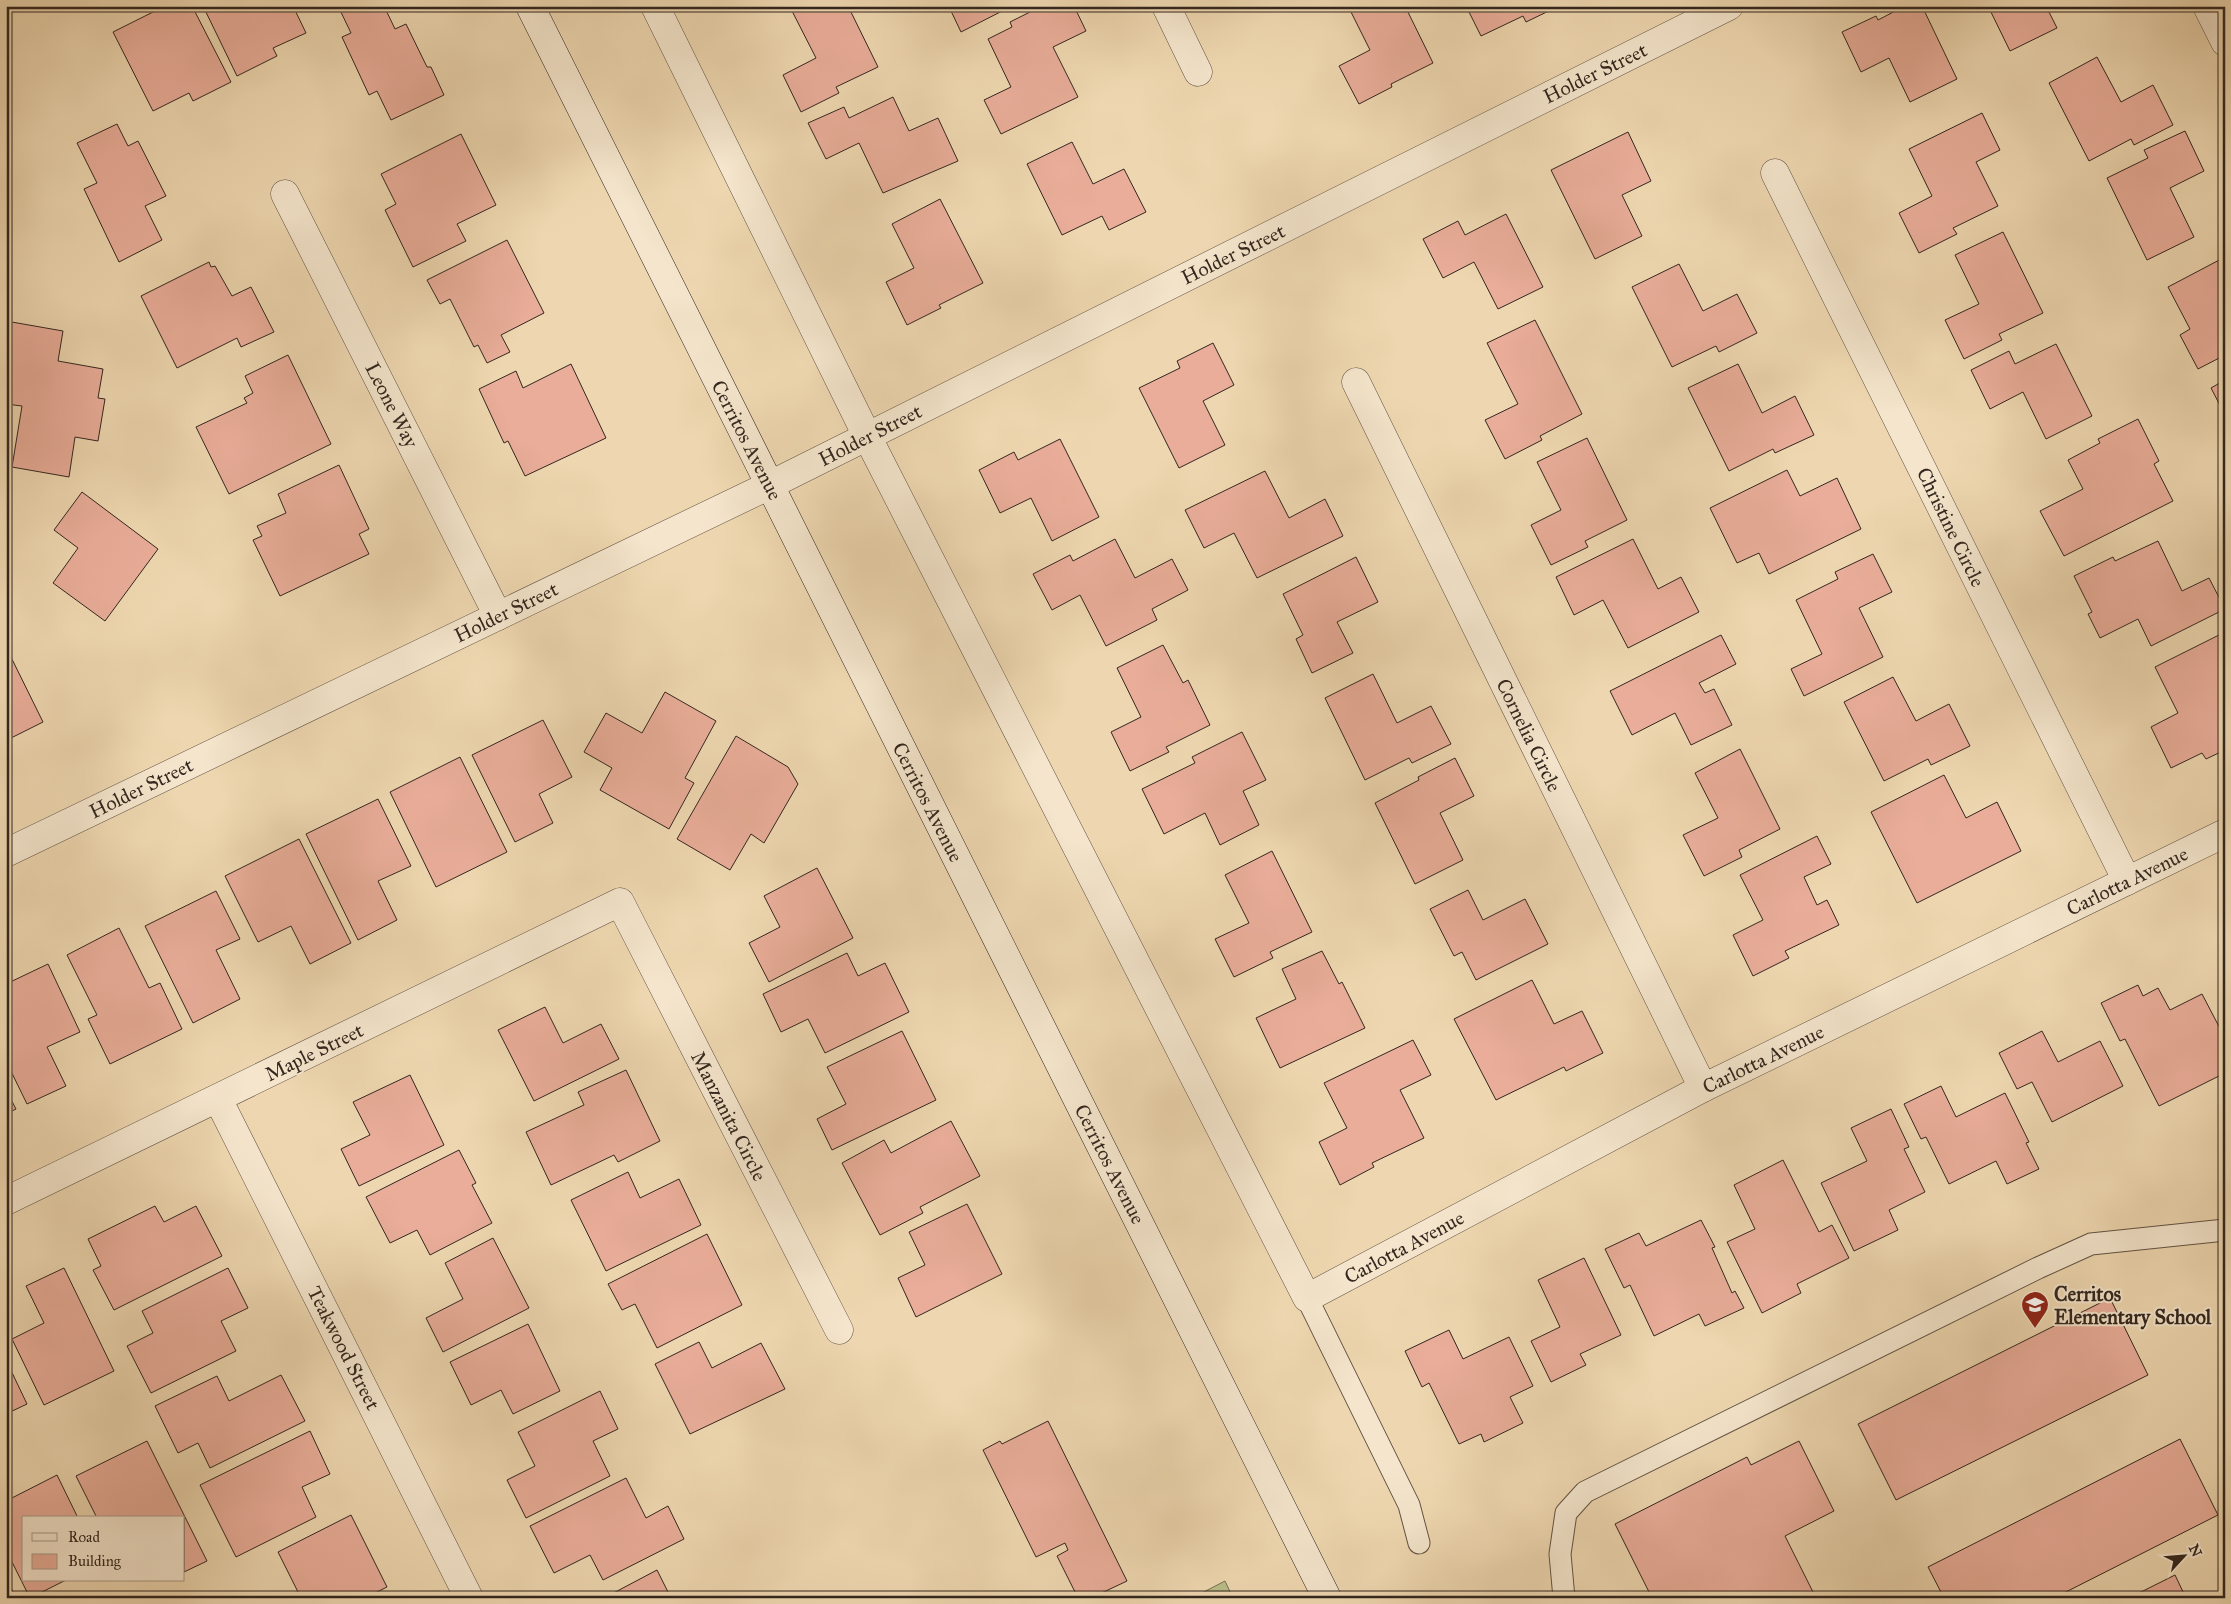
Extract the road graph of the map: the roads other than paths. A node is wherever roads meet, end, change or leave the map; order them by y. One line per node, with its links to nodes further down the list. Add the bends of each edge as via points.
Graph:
1 (530, 6): 12 (street, Cerritos Avenue)
2 (654, 6): 11 (street)
3 (1166, 6): 7 (street)
4 (1729, 6): 11 (street, Holder Street)
5 (2207, 6): 6 (street)
6 (2225, 42)
7 (1198, 72)
8 (1774, 173): 16 (street, Christine Circle)
9 (285, 194): 13 (street, Leone Way)
10 (1356, 382): 18 (street, Cornelia Circle)
11 (867, 436): 12 (street, Holder Street); 22 (street)
12 (770, 485): 13 (street, Holder Street); 26 (street, Cerritos Avenue)
13 (498, 616): 15 (street, Holder Street)
14 (2225, 833): 16 (street, Carlotta Avenue)
15 (6, 853)
16 (2127, 881): 18 (street, Carlotta Avenue)
17 (620, 902): 19 (street, Maple Street); 23 (street, Manzanita Circle)
18 (1703, 1088): 22 (street, Carlotta Avenue)
19 (218, 1099): 20 (street, Maple Street); 25 (street, Teakwood Street)
20 (6, 1201)
21 (2225, 1230): 27 (lane, via 2091,1244 1585,1492 1566,1513 1560,1554)
22 (1307, 1298): 24 (lane, via 1408,1505)
23 (839, 1330)
24 (1419, 1543)
25 (469, 1598)
26 (1328, 1598)
27 (1564, 1598)

